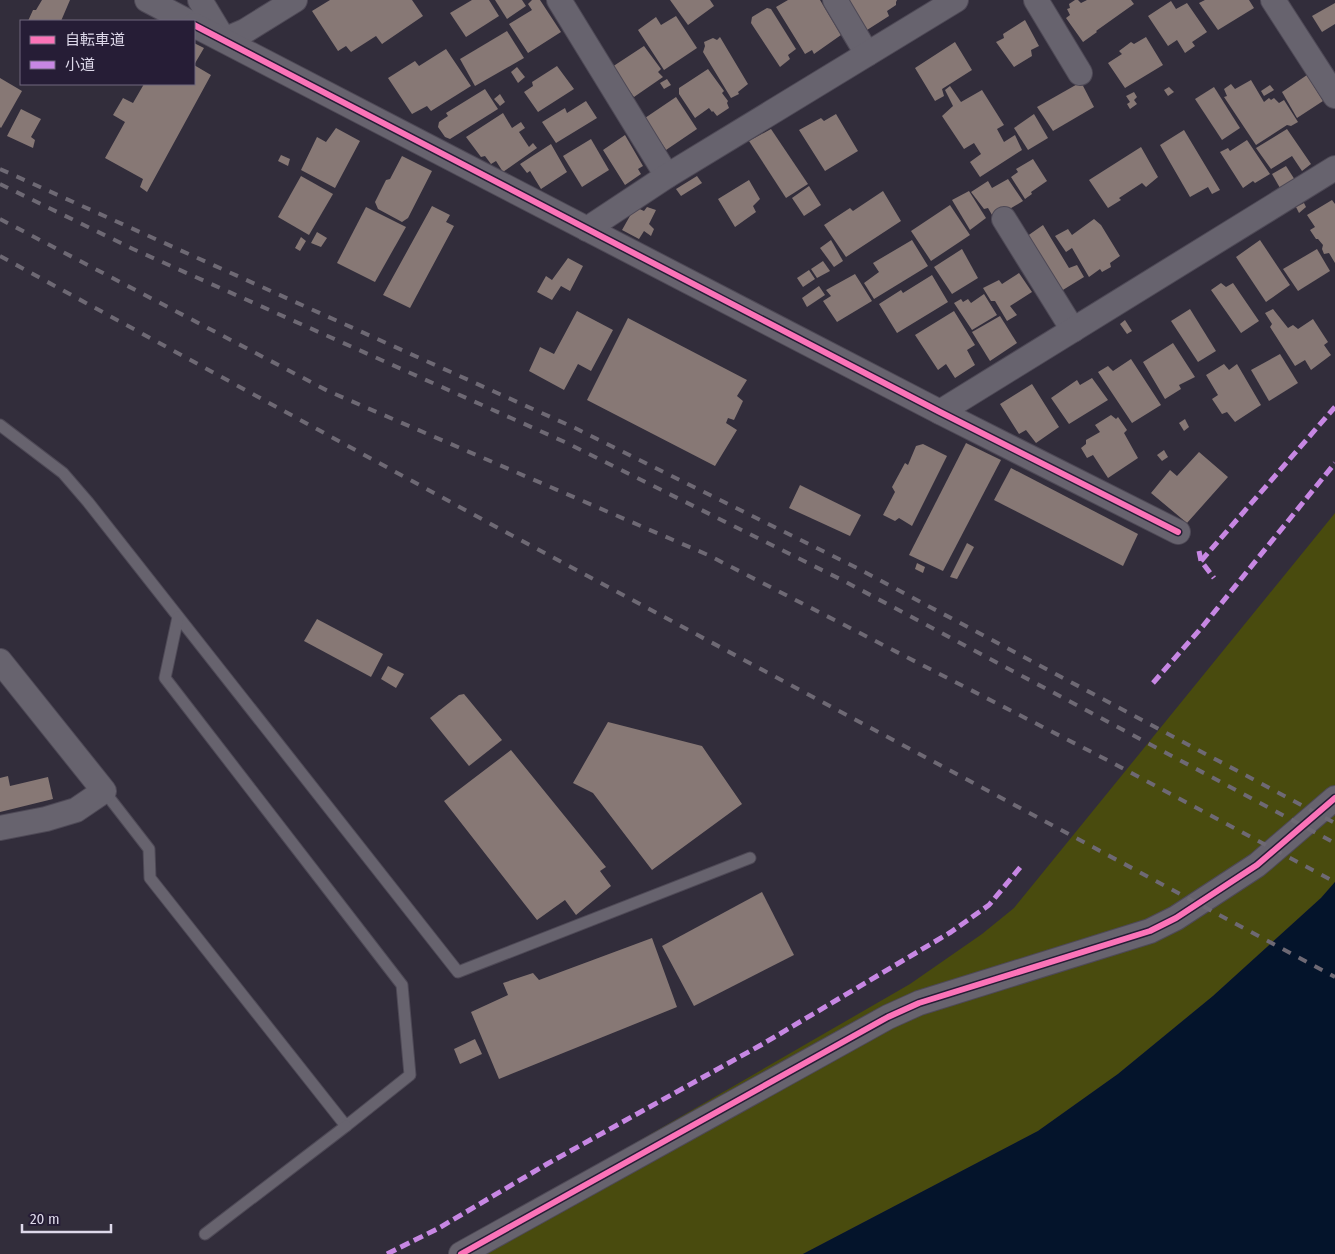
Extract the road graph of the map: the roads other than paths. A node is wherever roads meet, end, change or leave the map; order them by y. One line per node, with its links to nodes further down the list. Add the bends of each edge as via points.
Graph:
1 (146, 0): 9 (street)
2 (200, 0): 11 (street)
3 (295, 0): 11 (street)
4 (559, 0): 16 (street)
5 (834, 0): 12 (street)
6 (956, 0): 12 (street)
7 (1036, 0): 13 (street)
8 (1273, 0): 14 (street)
9 (185, 20)
10 (195, 26): 11 (street)
11 (224, 40): 18 (street)
12 (867, 54): 16 (street)
13 (1080, 73)
14 (1335, 96)
15 (1335, 168): 19 (street)
16 (667, 176): 18 (street)
17 (1004, 218): 19 (street)
18 (587, 229): 20 (street)
19 (1072, 330): 20 (street)
20 (940, 412): 22 (street)
21 (0, 425): 23 (lane, via 63,473)
22 (1178, 532)
23 (178, 617): 28 (lane, via 458,972); 29 (lane, via 165,678 402,985 410,1075)
24 (0, 661): 25 (street)
25 (104, 791): 27 (street, via 76,810); 29 (lane, via 148,849 150,878)
26 (1335, 798): 31 (street, via 1257,865 1176,918 1150,931 919,1003 888,1017)
27 (0, 828)
28 (750, 858)
29 (346, 1126): 30 (lane)
30 (205, 1234)
31 (461, 1254)

